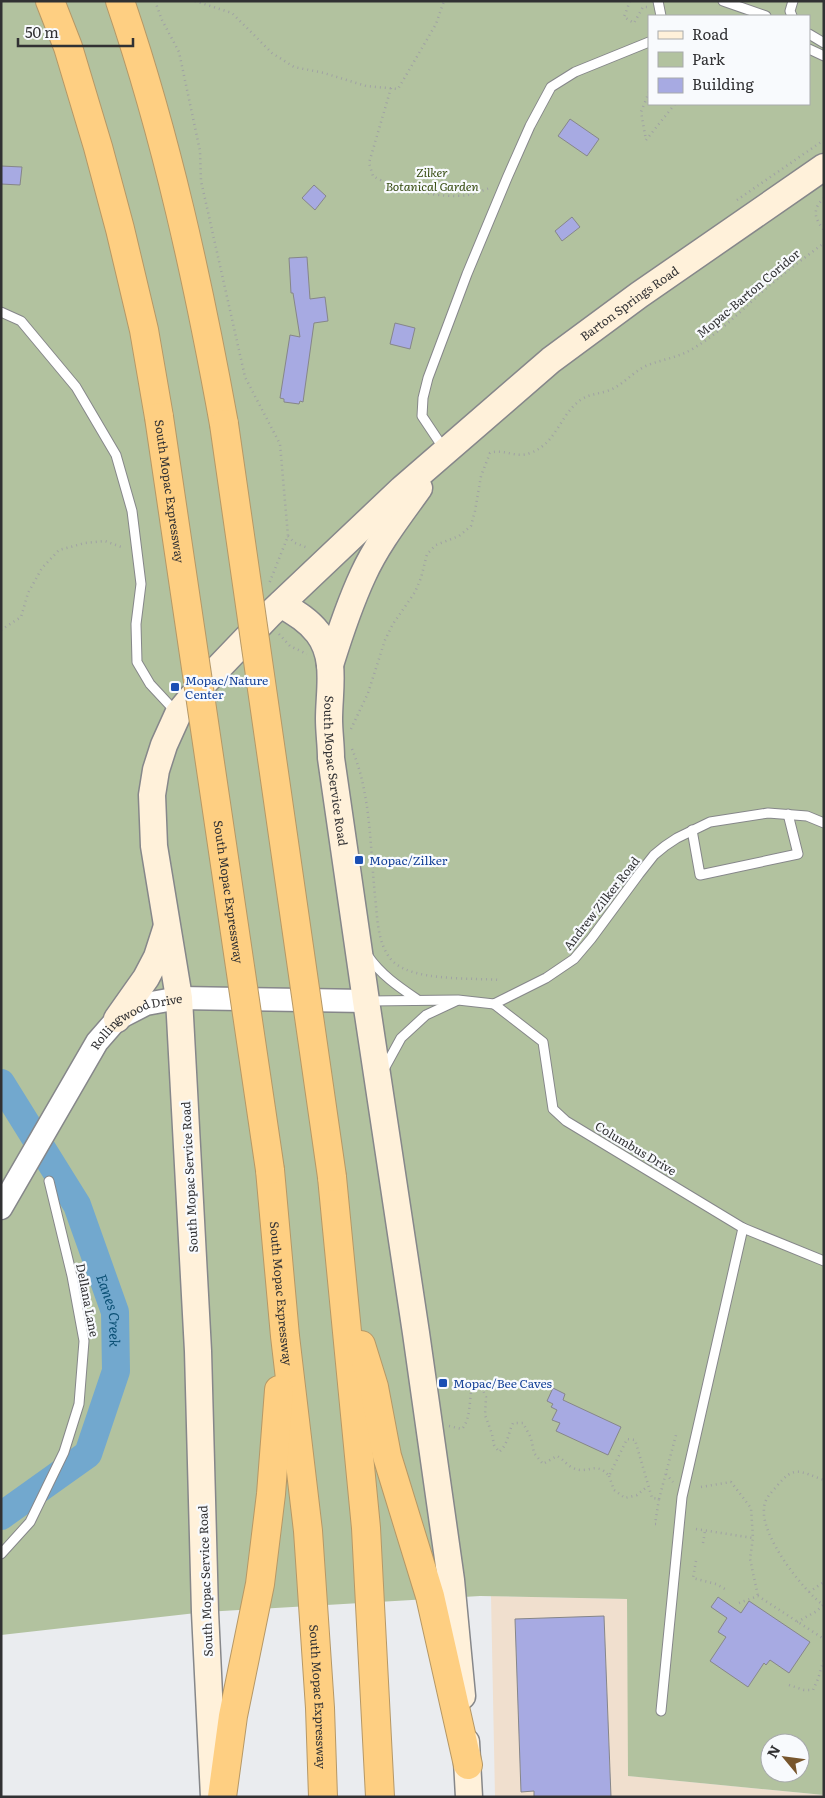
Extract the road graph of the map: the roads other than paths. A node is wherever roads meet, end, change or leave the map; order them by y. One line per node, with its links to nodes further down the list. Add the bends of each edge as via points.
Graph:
1 (50, 1): 35 (highway, South Mopac Expressway, bridge, via 68,47 98,148 144,330 270,1170)
2 (120, 1): 34 (highway, bridge, via 186,234 224,424 332,1177)
3 (722, 1): 5 (lane)
4 (793, 1): 6 (lane)
5 (765, 15)
6 (792, 15)
7 (810, 35): 9 (lane)
8 (648, 42): 14 (lane, via 575,72 551,88 530,126 467,274 428,378 422,416)
9 (824, 43)
10 (810, 49): 11 (lane)
11 (824, 56)
12 (824, 168): 14 (main road, Barton Springs Road, via 639,295 551,360)
13 (1, 312): 17 (lane, via 20,321 76,387 116,456 132,511 137,554 140,584 137,662 150,684)
14 (446, 452): 15 (main road, Barton Springs Road); 16 (main road, Barton Springs Road, via 391,527 363,575)
15 (275, 596): 16 (main road, via 318,633 326,647); 17 (main road, South Mopac Service Road)
16 (330, 665): 22 (main road, South Mopac Service Road, via 331,758)
17 (178, 714): 21 (main road, South Mopac Service Road, via 164,745 152,795 154,846)
18 (788, 814): 19 (lane, Andrew Zilker Road, via 807,816); 20 (lane, Andrew Zilker Road, via 768,813 710,822); 20 (lane, via 798,854 700,875)
19 (824, 823)
20 (692, 830): 27 (lane, Andrew Zilker Road, via 654,855 574,959 546,978)
21 (167, 926): 23 (main road, South Mopac Service Road); 28 (main road, via 146,978)
22 (358, 942): 24 (lane, via 375,966); 26 (main road, South Mopac Service Road)
23 (179, 998): 26 (street, Rollingwood Drive); 28 (street, Rollingwood Drive, via 146,1004); 39 (main road, South Mopac Service Road, via 198,1351)
24 (418, 1000): 25 (lane); 26 (lane)
25 (458, 1000): 27 (lane); 29 (lane, via 426,1015 401,1038)
26 (366, 1001): 29 (main road, South Mopac Service Road)
27 (494, 1004): 32 (lane, Columbus Drive, via 543,1042 553,1109 566,1121)
28 (117, 1019): 31 (street, Rollingwood Drive, via 97,1042)
29 (379, 1083): 38 (main road, South Mopac Service Road, via 451,1580)
30 (49, 1181): 36 (lane, Dellana Lane, via 84,1342 79,1404 64,1452 30,1522)
31 (6, 1201)
32 (743, 1228): 33 (lane, Columbus Drive); 37 (lane, via 682,1497)
33 (824, 1262)
34 (343, 1288): 38 (highway, via 374,1387 387,1456 430,1596); 42 (highway, via 366,1528)
35 (285, 1336): 40 (highway, via 260,1584 233,1716); 41 (highway, South Mopac Expressway, via 308,1532)
36 (1, 1554)
37 (661, 1711)
38 (468, 1765): 43 (main road, South Mopac Service Road)
39 (214, 1797)
40 (222, 1797)
41 (323, 1797)
42 (380, 1797)
43 (469, 1797)

